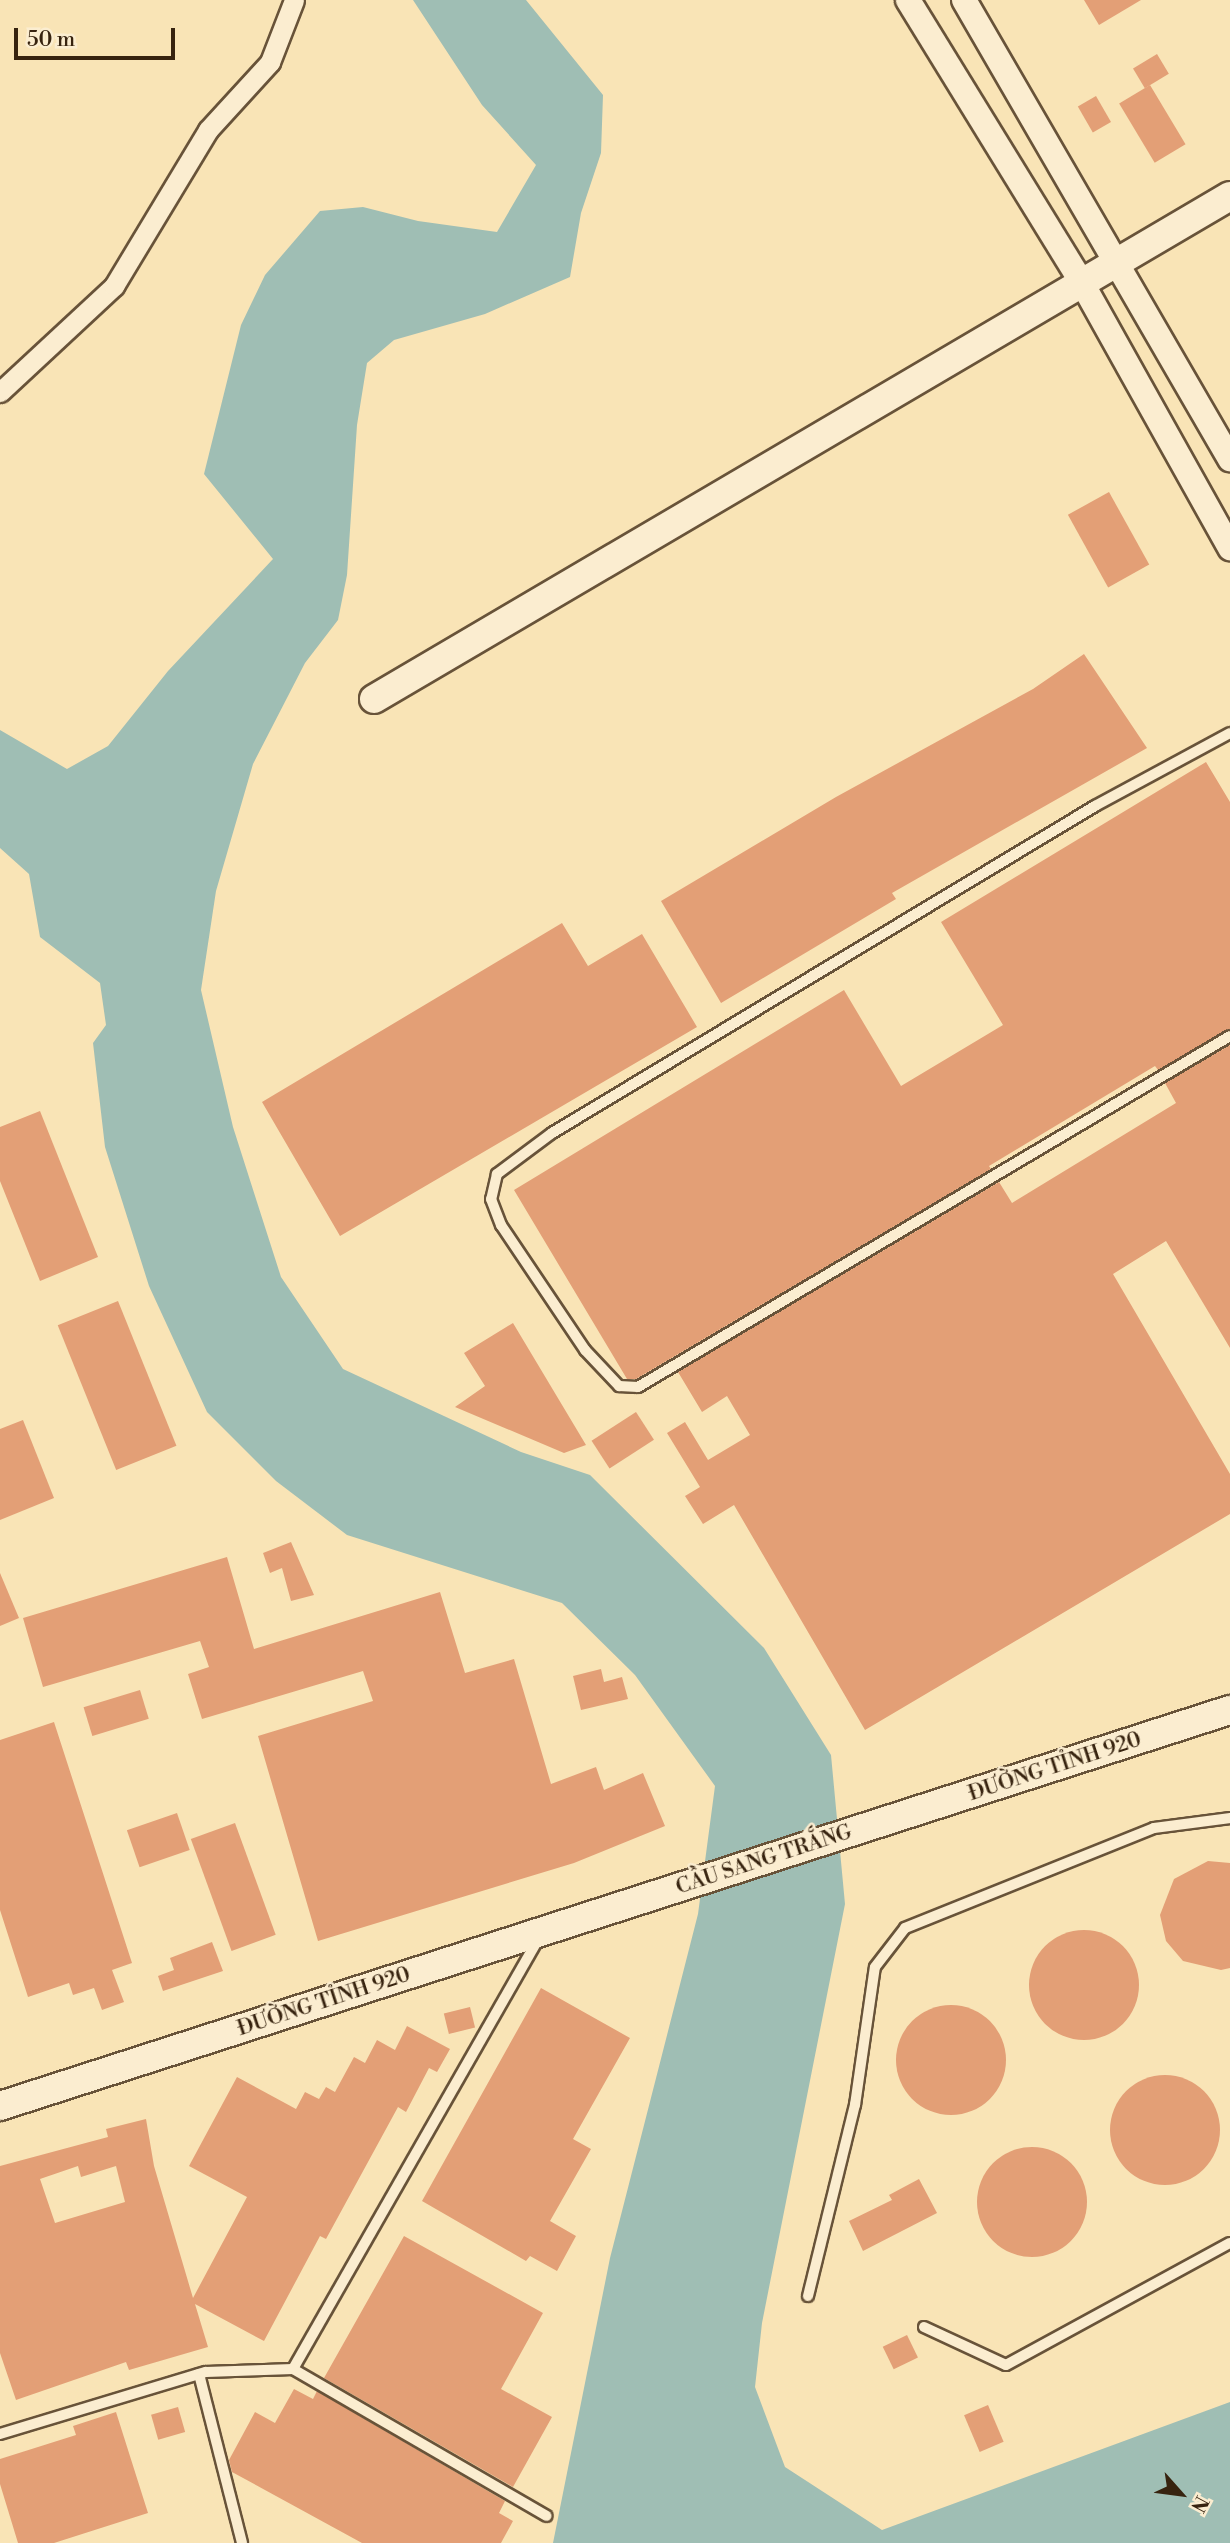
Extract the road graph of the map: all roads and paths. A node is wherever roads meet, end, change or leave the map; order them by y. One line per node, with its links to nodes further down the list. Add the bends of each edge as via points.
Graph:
1 (294, 0): 7 (street, via 270,62 208,130 114,286)
2 (908, 0): 6 (street)
3 (964, 0): 5 (street)
4 (1230, 196): 5 (main road)
5 (1119, 261): 6 (main road); 8 (street)
6 (1082, 283): 9 (street); 10 (main road)
7 (0, 392)
8 (1230, 459)
9 (1230, 548)
10 (374, 699)
11 (1230, 733): 12 (lane, via 1095,806 552,1133 497,1174 491,1199 502,1225 585,1350 619,1386 638,1387)
12 (1230, 1036)
13 (1230, 1710): 15 (main road, ĐƯỜNG TỈNH 920)
14 (1230, 1818): 20 (lane, via 1154,1828 905,1928 875,1967 855,2105)
15 (880, 1823): 16 (main road, CẦU SANG TRẮNG)
16 (649, 1897): 17 (main road, ĐƯỜNG TỈNH 920)
17 (542, 1932): 18 (main road, ĐƯỜNG TỈNH 920); 22 (lane)
18 (0, 2106)
19 (1230, 2243): 21 (lane, via 1006,2365)
20 (808, 2296)
21 (924, 2327)
22 (293, 2369): 23 (lane); 25 (lane)
23 (199, 2374): 24 (lane); 26 (lane)
24 (0, 2434)
25 (547, 2516)
26 (242, 2543)

